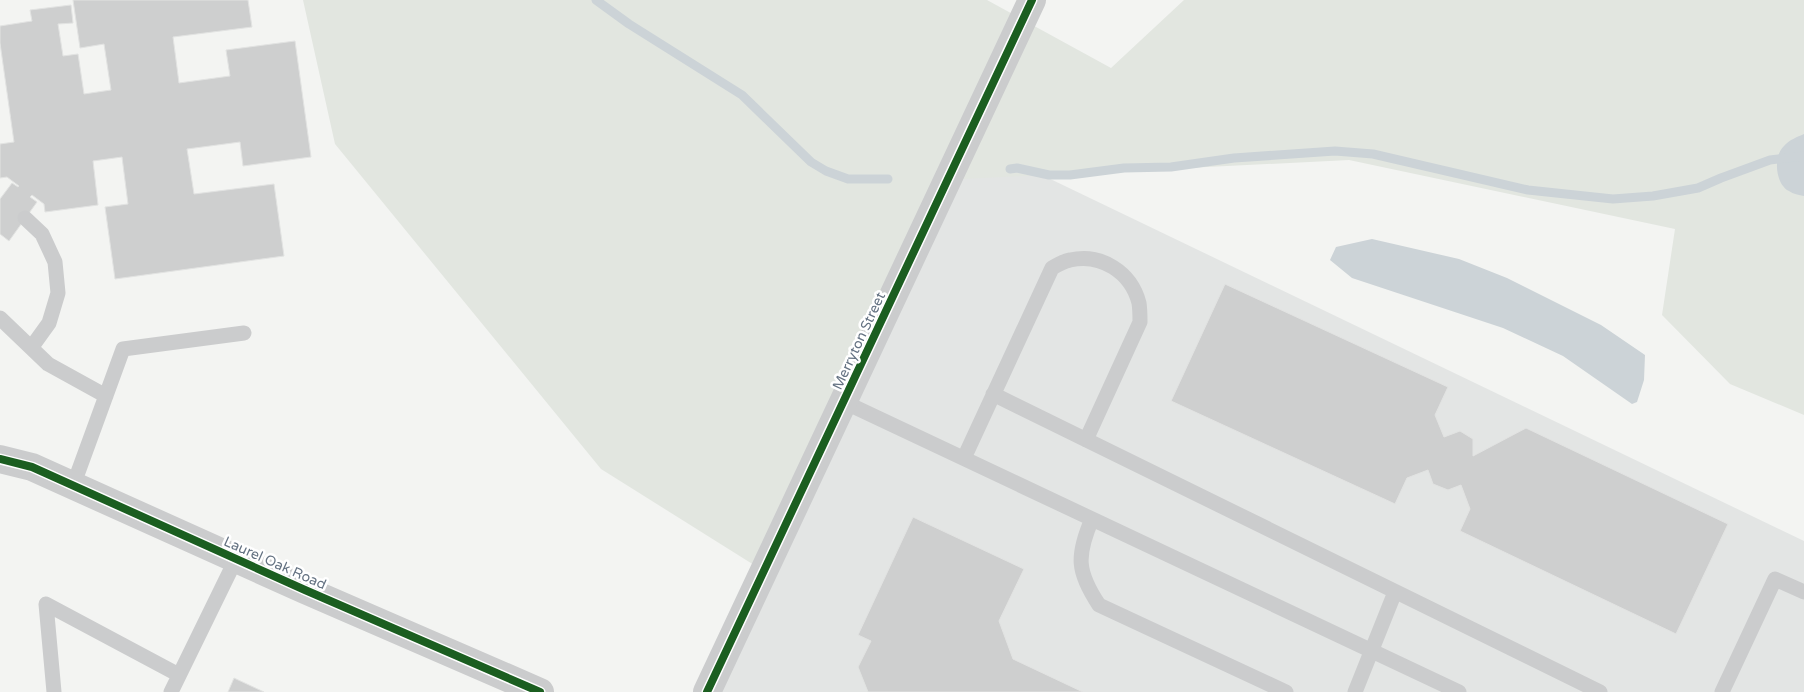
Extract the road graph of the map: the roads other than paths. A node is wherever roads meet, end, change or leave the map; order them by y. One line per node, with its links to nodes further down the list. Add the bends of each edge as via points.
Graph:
1 (1032, 0): 8 (street, Merryton Street)
2 (25, 218): 5 (lane, via 42,234 55,262 58,293 49,323)
3 (0, 318): 5 (lane)
4 (244, 333): 7 (lane, via 124,349)
5 (31, 348): 7 (lane, via 48,364)
6 (993, 394): 9 (lane); 9 (lane, via 1052,268 1068,260 1087,258 1105,262 1121,272 1133,286 1140,322); 10 (lane)
7 (106, 396): 12 (lane)
8 (844, 402): 10 (lane); 23 (street, Merryton Street)
9 (1086, 440): 15 (lane)
10 (964, 458): 13 (lane)
11 (0, 459): 12 (street, Laurel Oak Road, via 32,467)
12 (73, 486): 14 (street, Laurel Oak Road)
13 (1092, 519): 17 (lane); 19 (lane, via 1083,540 1081,564 1086,586 1099,605)
14 (236, 559): 18 (lane); 22 (street, Laurel Oak Road)
15 (1395, 592): 17 (lane); 26 (lane)
16 (1804, 592): 27 (lane, via 1776,579)
17 (1371, 651): 24 (lane); 25 (lane)
18 (179, 675): 20 (lane, via 46,604); 21 (lane)
19 (1278, 690)
20 (54, 692)
21 (171, 692)
22 (540, 692)
23 (707, 692)
24 (1355, 692)
25 (1458, 692)
26 (1600, 692)
27 (1722, 692)

